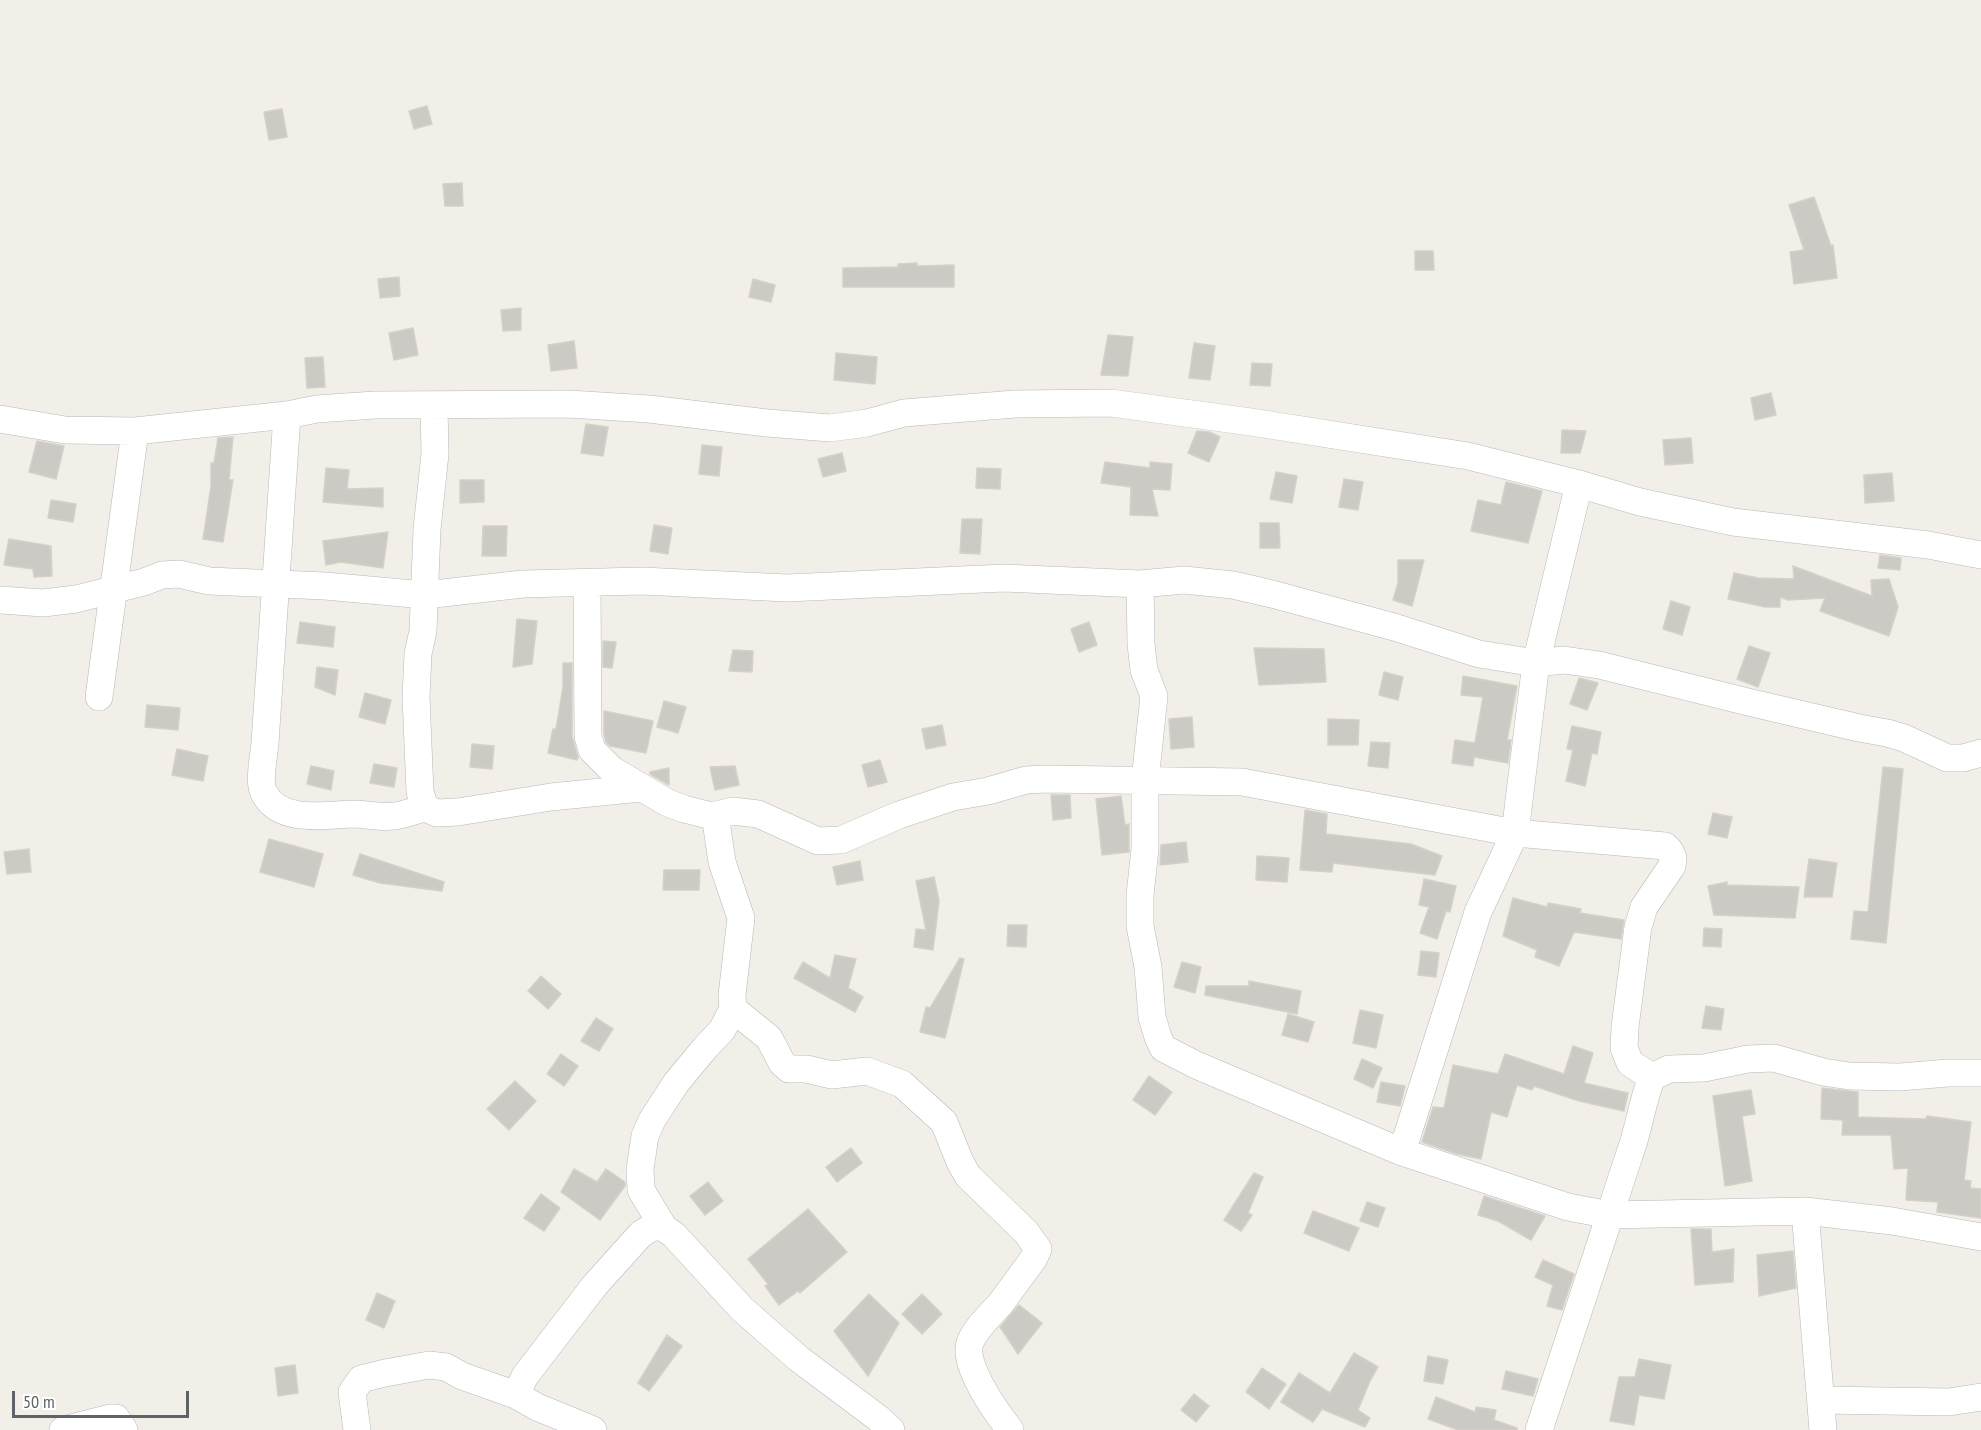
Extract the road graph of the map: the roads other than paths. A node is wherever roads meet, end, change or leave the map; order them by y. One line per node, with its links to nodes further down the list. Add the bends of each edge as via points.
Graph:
1 (434, 405): 2 (street, via 317,409); 5 (street, via 569,404 830,428 904,413 1015,404 1111,403 1468,456); 11 (street, via 435,454)
2 (287, 415): 4 (street); 8 (street)
3 (0, 419): 4 (street, via 65,430)
4 (135, 431): 10 (street)
5 (1579, 484): 6 (street, via 1733,522); 13 (street)
6 (1981, 555)
7 (587, 583): 9 (street, via 642,581 787,588 1004,578); 11 (street, via 523,584); 17 (street, via 588,736 592,750 612,770)
8 (275, 584): 10 (street, via 162,574); 11 (street); 18 (street, via 262,771 264,792 278,808 324,817 393,817)
9 (1140, 584): 13 (street, via 1184,580 1233,585 1342,612 1479,654); 16 (street, via 1144,670 1154,696)
10 (115, 589): 12 (street, via 43,603); 14 (street)
11 (425, 595): 18 (street, via 416,718 420,792)
12 (0, 600)
13 (1536, 663): 15 (street, via 1564,660 1599,665 1887,733 1947,758); 20 (street)
14 (99, 697)
15 (1981, 753)
16 (1145, 781): 19 (street, via 1026,780 952,796 841,840 818,841 758,814 733,810); 20 (street, via 1242,782); 24 (street, via 1140,926 1152,1017 1163,1048)
17 (642, 788): 18 (street, via 458,812 437,813); 19 (street, via 684,809)
18 (425, 808)
19 (712, 816): 21 (street, via 741,918)
20 (1515, 833): 23 (street, via 1665,846 1670,851 1672,866 1644,907 1638,927 1625,1027 1624,1048 1630,1063); 24 (street, via 1478,912)
21 (733, 1010): 27 (street, via 722,1030 675,1083 645,1136 641,1190); 37 (street, via 769,1038 789,1069 832,1075 867,1071 902,1084 944,1122 968,1176 1036,1244 1034,1258 970,1343 974,1371)
22 (1981, 1073): 23 (street, via 1849,1076 1774,1058 1669,1069)
23 (1652, 1077): 26 (street)
24 (1402, 1152): 26 (street, via 1568,1207)
25 (1805, 1211): 26 (street); 28 (street); 31 (street)
26 (1610, 1215): 38 (street)
27 (664, 1228): 29 (street, via 654,1226 641,1234 618,1258 525,1376); 36 (street, via 742,1309)
28 (1981, 1237)
29 (516, 1395): 34 (street, via 446,1367 429,1365 385,1373 362,1379 352,1392); 35 (street)
30 (1981, 1397): 31 (street, via 1949,1402)
31 (1821, 1400): 39 (street)
32 (63, 1430): 33 (street, via 116,1418)
33 (124, 1430)
34 (357, 1430)
35 (593, 1430)
36 (891, 1430)
37 (1010, 1430)
38 (1539, 1430)
39 (1823, 1430)

